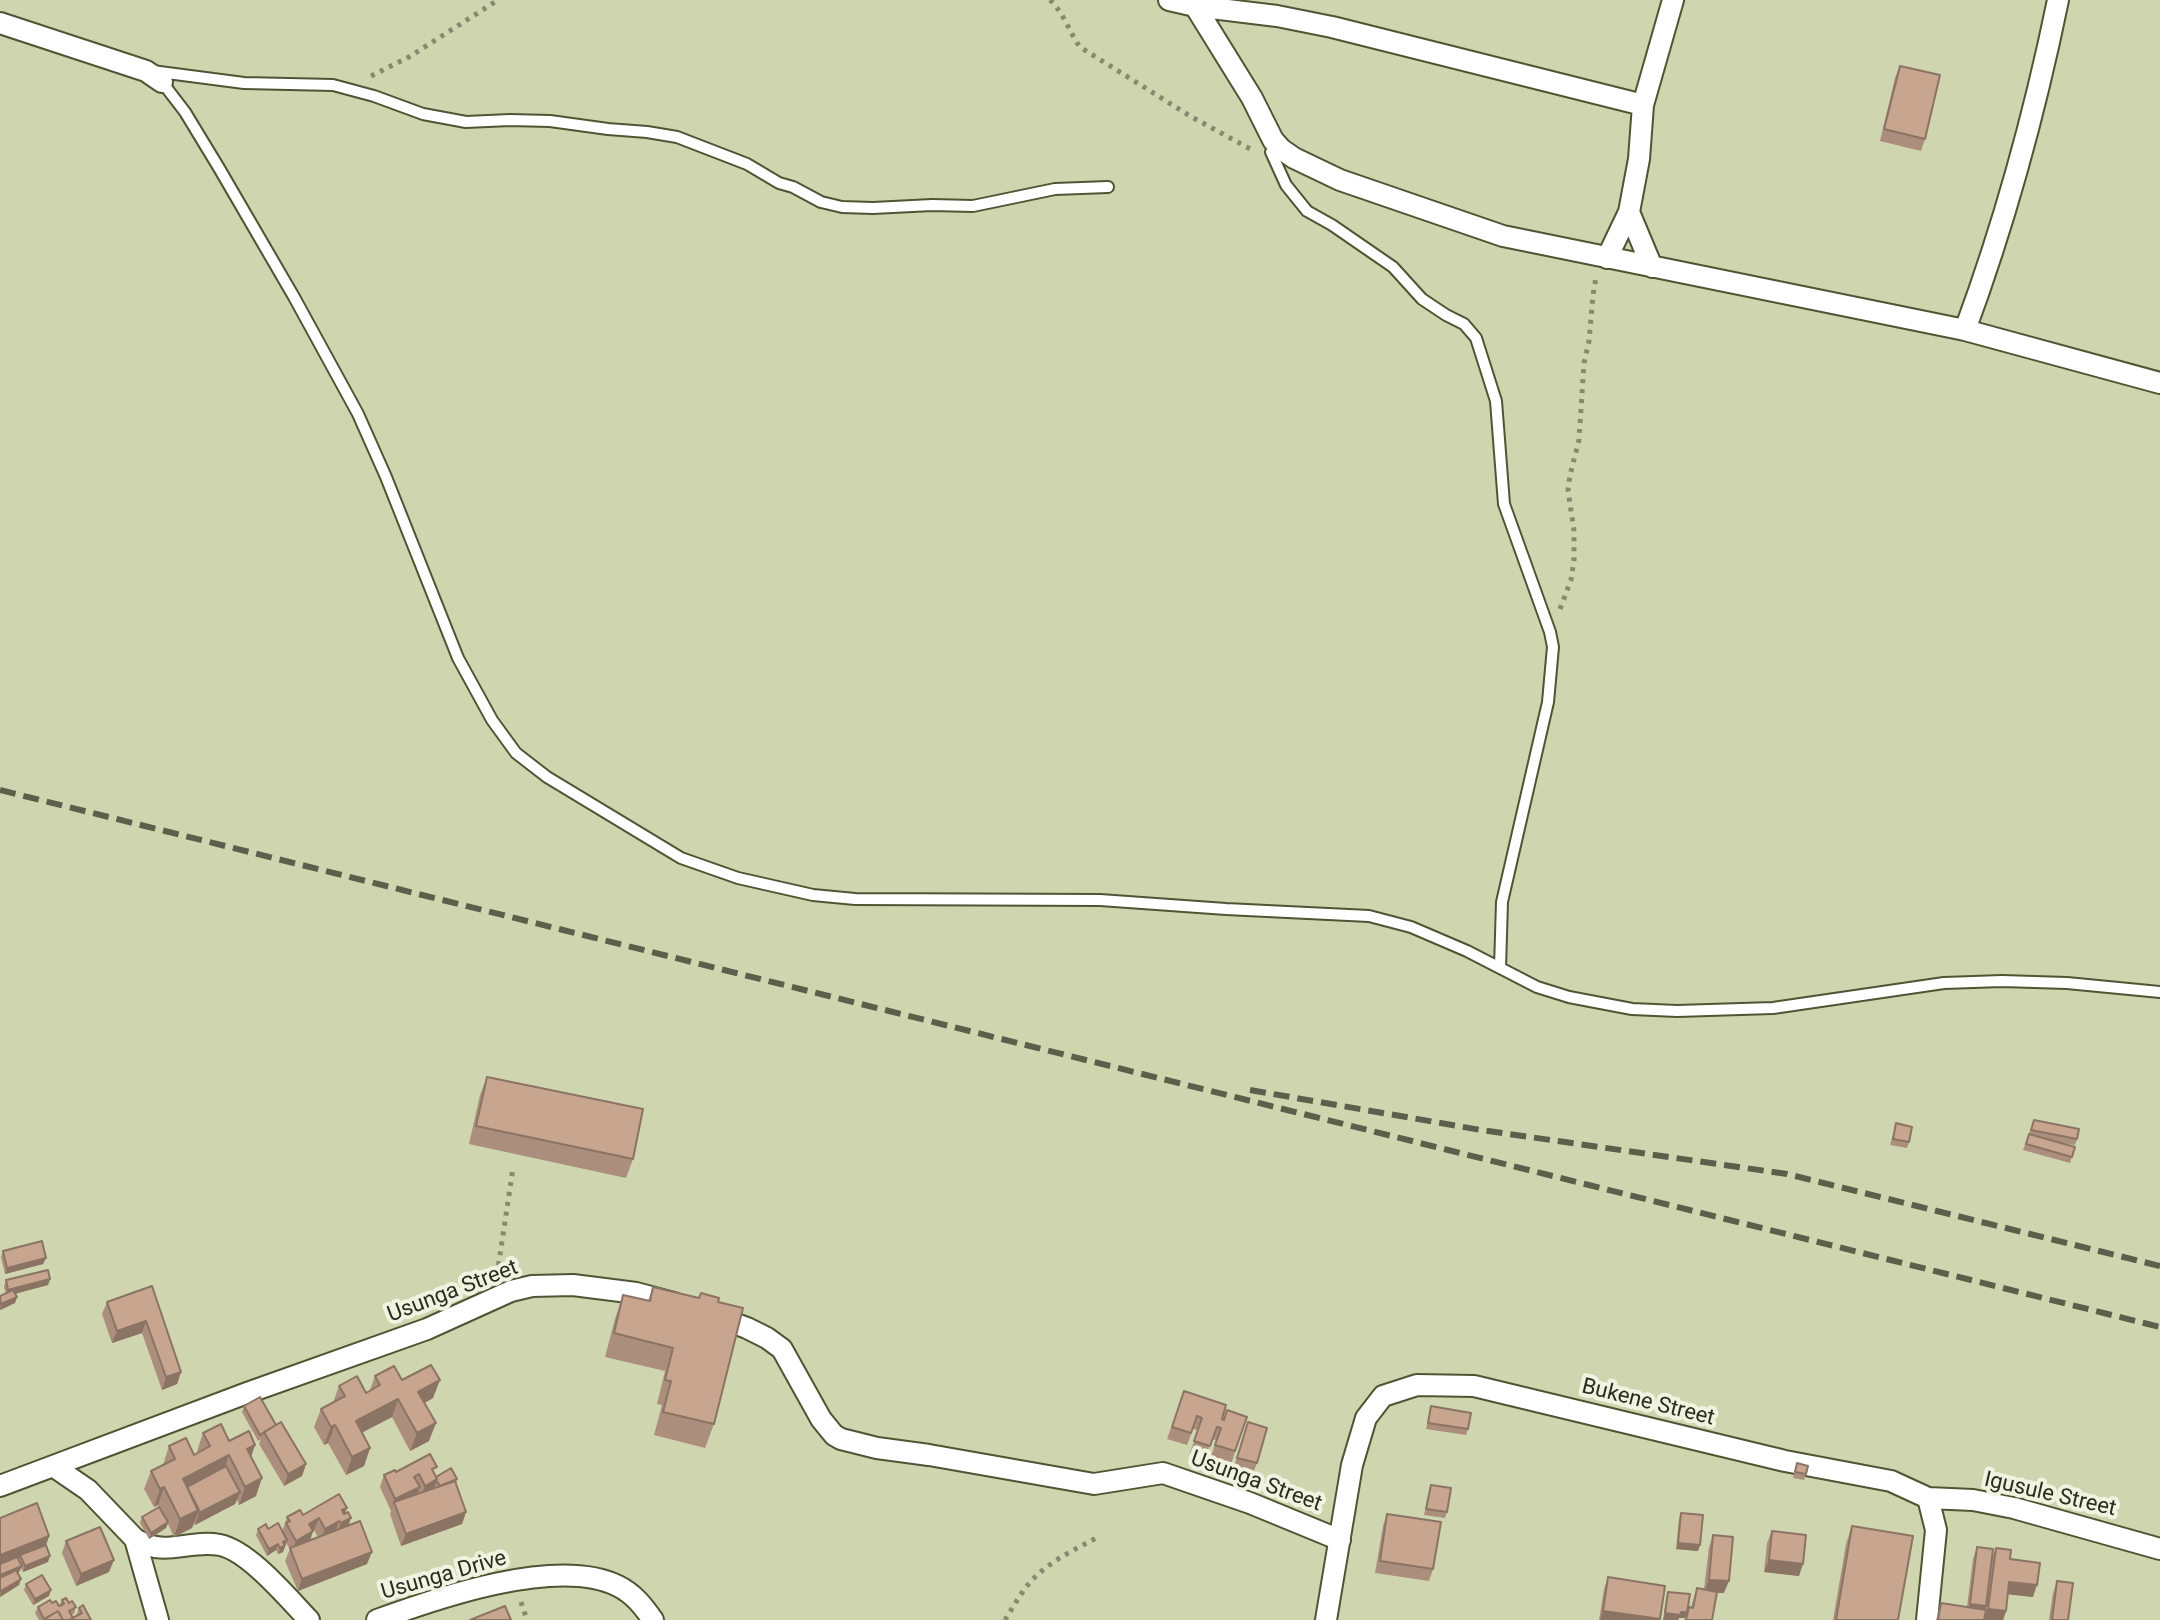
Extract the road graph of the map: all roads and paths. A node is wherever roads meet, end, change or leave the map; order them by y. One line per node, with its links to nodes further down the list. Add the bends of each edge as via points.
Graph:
1 (498, 0): 9 (path, via 409,57)
2 (1050, 0): 11 (path, via 1080,47 1093,56 1258,153)
3 (1169, 0): 6 (street)
4 (1673, 0): 10 (street)
5 (2058, 0): 16 (street, via 2020,163)
6 (1195, 6): 10 (street, via 1332,27); 14 (street, via 1273,140 1294,158 1340,180 1503,236)
7 (0, 23): 8 (street)
8 (154, 76): 9 (lane); 19 (lane, via 185,112 358,414 458,658 492,720 516,753 547,777 681,858 813,895 1100,900 1369,916 1411,927)
9 (344, 88): 12 (lane, via 466,122 550,121 677,137 842,207 973,206 1055,189)
10 (1643, 105): 13 (street)
11 (1271, 152): 18 (lane, via 1286,185 1307,211 1393,267 1422,299 1464,324 1476,338 1496,401 1504,504)
12 (1108, 187)
13 (1629, 212): 14 (street); 15 (street)
14 (1604, 258): 15 (street); 18 (path, via 1595,281 1579,440 1568,490 1574,560)
15 (1652, 267): 16 (street)
16 (1965, 330): 17 (street)
17 (2160, 383)
18 (1550, 632): 19 (lane, via 1548,702 1502,902)
19 (1500, 968): 20 (lane, via 1569,997 1677,1011 1773,1008 1944,983 2067,983)
20 (2160, 992)
21 (513, 1168): 22 (path)
22 (491, 1299): 23 (street, Usunga Street, via 427,1329); 28 (street, Usunga Street, via 532,1286 573,1285 636,1293 696,1309 747,1328 782,1349 821,1419 834,1435 848,1441 1094,1484 1163,1473)
23 (53, 1466): 24 (street, Usunga Street); 27 (street, via 88,1490)
24 (0, 1486)
25 (1928, 1498): 28 (street, Bukene Street, via 1891,1481 1785,1461 1474,1386 1417,1385 1383,1396 1366,1418); 29 (street, Igusule Street, via 2014,1508); 36 (street, via 1936,1530)
26 (1098, 1537): 34 (path, via 1035,1577)
27 (135, 1539): 30 (street); 31 (street, via 158,1549 234,1549)
28 (1340, 1540): 35 (street, Bukene Street)
29 (2160, 1549)
30 (158, 1620)
31 (309, 1620)
32 (377, 1620): 33 (street, Usunga Drive, via 477,1588 546,1576 617,1585 641,1602)
33 (653, 1620)
34 (1005, 1620)
35 (1326, 1620)
36 (1927, 1620)

